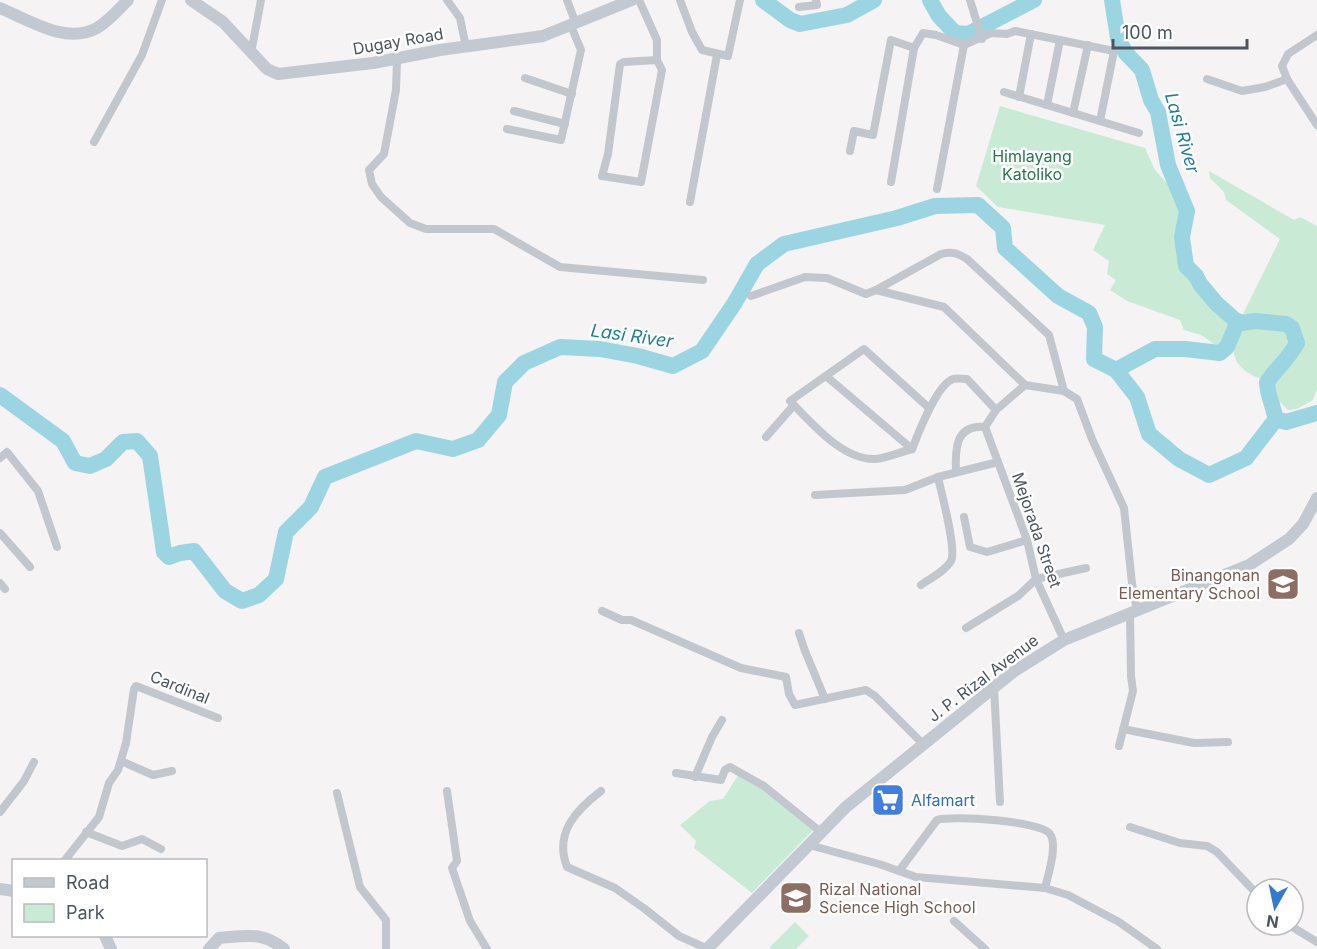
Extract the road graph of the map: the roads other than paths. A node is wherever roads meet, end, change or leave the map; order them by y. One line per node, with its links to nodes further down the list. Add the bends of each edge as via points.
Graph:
1 (128, 0): 14 (main road, via 96,28 72,34 55,32)
2 (162, 0): 42 (street, via 142,54)
3 (261, 0): 24 (street)
4 (447, 0): 22 (street, via 460,18)
5 (567, 0): 15 (street)
6 (632, 0): 15 (main road, Dugay Road)
7 (639, 0): 27 (street, via 657,40)
8 (680, 0): 25 (street, via 702,51)
9 (740, 0): 25 (street, via 728,56)
10 (816, 0): 13 (street, via 817,5)
11 (970, 0): 17 (street)
12 (193, 1): 24 (main road, Dugay Road, via 223,22)
13 (799, 7)
14 (0, 8)
15 (574, 25): 22 (main road, Dugay Road, via 543,36); 32 (street, via 581,51)
16 (1031, 34): 17 (street, via 991,33); 19 (street); 33 (street)
17 (982, 37): 20 (street)
18 (1316, 38): 30 (street, via 1288,54 1282,66)
19 (1060, 40): 21 (street); 34 (street)
20 (964, 45): 23 (street, via 923,33); 45 (street)
21 (1088, 45): 36 (street); 37 (street, via 1114,51)
22 (466, 47): 26 (main road, Dugay Road)
23 (914, 48): 43 (street, via 891,40 873,135 854,131); 44 (street)
24 (251, 53): 26 (main road, Dugay Road, via 278,74)
25 (717, 55): 46 (street)
26 (397, 60): 47 (street, via 396,90 384,154 369,170 372,184 398,215 426,229 494,229 560,267)
27 (657, 60): 27 (street, via 620,64 602,176 641,182 662,70)
28 (525, 78): 32 (street)
29 (1207, 79): 30 (street, via 1242,91)
30 (1287, 79): 39 (street)
31 (1004, 92): 33 (street)
32 (572, 94): 38 (street)
33 (1019, 97): 34 (street)
34 (1047, 105): 36 (street)
35 (514, 111): 38 (street)
36 (1073, 113): 37 (street)
37 (1100, 121): 41 (street)
38 (565, 124): 40 (street, via 561,140)
39 (1317, 125)
40 (507, 129)
41 (1139, 133)
42 (94, 142)
43 (850, 151)
44 (891, 182)
45 (937, 189)
46 (690, 202)
47 (703, 280)
48 (876, 290): 49 (street, via 866,294 827,278 805,277); 51 (street, via 944,307); 52 (street, via 934,257 957,253 1049,335)
49 (751, 296)
50 (826, 376): 53 (street, via 790,402); 54 (street, via 864,349); 58 (street)
51 (1025, 385): 52 (street); 55 (street)
52 (1064, 391): 74 (street, via 1077,399 1124,508)
53 (794, 405): 57 (street); 58 (street, via 840,448 853,455 874,459)
54 (929, 408): 55 (street, via 951,380 967,379); 58 (street)
55 (996, 410): 56 (street)
56 (985, 427): 60 (street, Mejorada Street); 61 (street, via 971,428 960,436)
57 (766, 436)
58 (912, 449)
59 (0, 458): 68 (street, via 7,452 38,491)
60 (998, 462): 61 (street); 67 (street, Mejorada Street)
61 (956, 472): 62 (street)
62 (938, 477): 63 (street, via 905,490); 72 (street, via 953,556 947,567)
63 (815, 495)
64 (1317, 498): 74 (main road, J. P. Rizal Avenue, via 1303,524 1270,552 1218,579)
65 (964, 517): 67 (street, via 970,547 987,552)
66 (0, 533): 69 (street)
67 (1027, 540): 71 (street, Mejorada Street)
68 (57, 547)
69 (30, 567)
70 (1086, 568): 71 (street)
71 (1036, 579): 75 (street, via 1018,596); 77 (street, Mejorada Street)
72 (921, 585)
73 (602, 611): 79 (street, via 741,668 786,678 795,705)
74 (1134, 612): 77 (main road, J. P. Rizal Avenue); 82 (street, via 1133,692)
75 (966, 628)
76 (800, 633): 79 (street)
77 (1064, 640): 78 (main road, J. P. Rizal Avenue)
78 (994, 687): 84 (main road, J. P. Rizal Avenue); 94 (street)
79 (825, 699): 84 (street, via 866,690)
80 (218, 718): 86 (street, Cardinal, via 136,686)
81 (722, 720): 90 (street)
82 (1123, 729): 83 (street, via 1187,743); 85 (street)
83 (1228, 742)
84 (923, 744): 98 (main road, J. P. Rizal Avenue, via 846,807)
85 (1119, 746)
86 (121, 761): 88 (street, via 153,775); 97 (street, Cardinal, via 99,817)
87 (34, 762): 95 (street)
88 (172, 771)
89 (676, 773): 90 (street)
90 (695, 777): 98 (street, via 721,780 730,767 764,786)
91 (601, 790): 110 (street, via 572,818 562,846 567,867 615,888 679,936)
92 (447, 791): 109 (street, via 457,861 452,868 470,921)
93 (337, 793): 108 (street, via 360,887 386,920)
94 (1000, 802)
95 (0, 812)
96 (1130, 827): 103 (street, via 1180,843 1207,846)
97 (86, 832): 100 (street, via 122,846 142,839); 101 (street, Cardinal)
98 (822, 832): 99 (main road, J. P. Rizal Avenue)
99 (809, 845): 102 (street); 110 (main road, J. P. Rizal Avenue)
100 (161, 849)
101 (66, 859)
102 (899, 871): 104 (street, via 916,877); 104 (street, via 937,820 998,820 1051,834 1053,849)
103 (1245, 881)
104 (1045, 888): 112 (street, via 1080,900)
105 (954, 921): 111 (street)
106 (208, 949): 107 (main road, via 219,938 253,935 272,939)
107 (284, 949)
108 (386, 949)
109 (487, 949)
110 (708, 949)
111 (985, 949)
112 (1157, 949)

